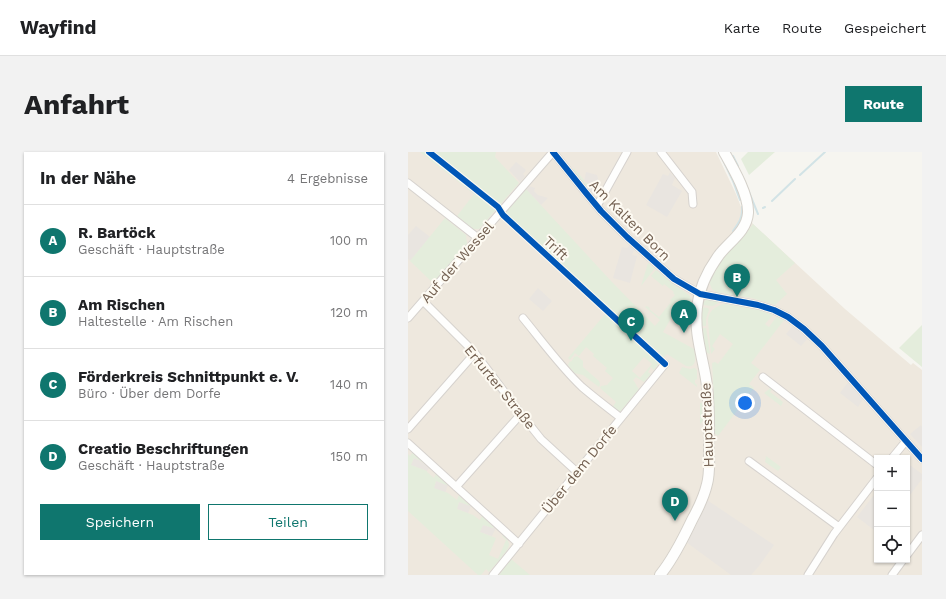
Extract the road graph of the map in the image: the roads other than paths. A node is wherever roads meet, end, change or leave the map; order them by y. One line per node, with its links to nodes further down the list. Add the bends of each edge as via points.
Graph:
1 (552, 152): 7 (street, Am Kalten Born); 8 (street, Auf der Wessel)
2 (627, 152): 7 (street, Am Kalten Born)
3 (661, 152): 6 (street, via 692,192)
4 (724, 152): 9 (main road, Hauptstraße, via 746,199 748,214 737,236 726,246 711,267)
5 (408, 183): 8 (street)
6 (693, 204)
7 (597, 206): 9 (street, Am Kalten Born, via 674,279)
8 (478, 238): 10 (street, Auf der Wessel)
9 (700, 294): 19 (street, Am Kalten Born, via 758,305 774,310 796,323 822,346); 34 (main road, Hauptstraße, via 696,328 709,400 709,474 701,501 686,532)
10 (423, 301): 11 (street, Auf der Wessel); 13 (street, Erfurter Straße)
11 (408, 318)
12 (523, 318): 17 (street, via 564,368 594,397)
13 (475, 353): 16 (street, Erfurter Straße); 18 (street)
14 (665, 364): 17 (street, Über dem Dorfe)
15 (763, 377): 24 (street)
16 (521, 414): 25 (street, Erfurter Straße, via 541,438); 27 (street)
17 (621, 418): 25 (street, Über dem Dorfe)
18 (408, 429)
19 (906, 441): 21 (street); 22 (street, Am Kalten Born)
20 (408, 443): 27 (street)
21 (894, 455)
22 (922, 459)
23 (749, 461): 28 (street)
24 (874, 463)
25 (577, 472): 30 (street, Über dem Dorfe)
26 (874, 482): 28 (street)
27 (456, 487): 30 (street)
28 (839, 527): 35 (street)
29 (922, 535): 31 (street)
30 (519, 544): 33 (street, Über dem Dorfe)
31 (910, 551)
32 (901, 563): 36 (street)
33 (493, 575)
34 (660, 575)
35 (808, 575)
36 (892, 575)

